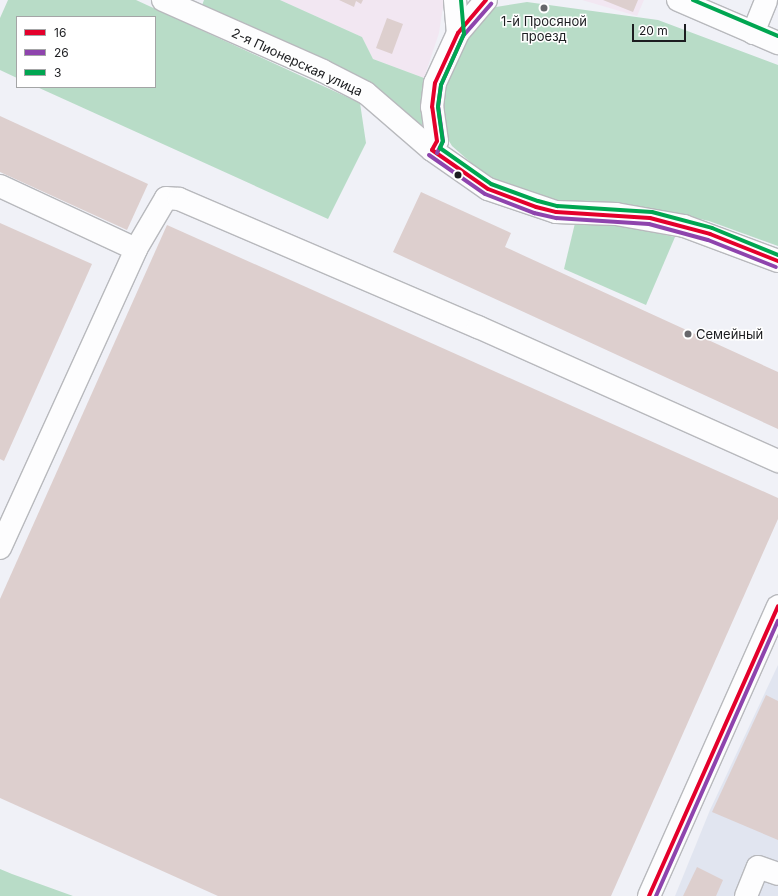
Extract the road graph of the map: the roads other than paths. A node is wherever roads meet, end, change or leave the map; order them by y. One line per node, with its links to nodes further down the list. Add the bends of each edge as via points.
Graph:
1 (163, 0): 9 (street, 2-я Пионерская улица, via 323,71 366,94)
2 (455, 0): 6 (street)
3 (486, 0): 6 (street)
4 (678, 0): 7 (street)
5 (766, 0): 7 (street)
6 (458, 33): 9 (street, via 435,83 432,108 437,141)
7 (753, 33): 8 (street)
8 (778, 43)
9 (432, 150): 12 (street, 2-я Пионерская улица, via 488,189 536,207 556,212 650,218 710,234)
10 (0, 186): 11 (street)
11 (136, 249): 13 (street, via 166,198 179,199 478,327); 14 (street)
12 (778, 261)
13 (778, 461)
14 (7, 513): 15 (street)
15 (0, 548)
16 (778, 606): 18 (street)
17 (778, 874): 19 (street, via 758,867)
18 (649, 896)
19 (746, 896)

